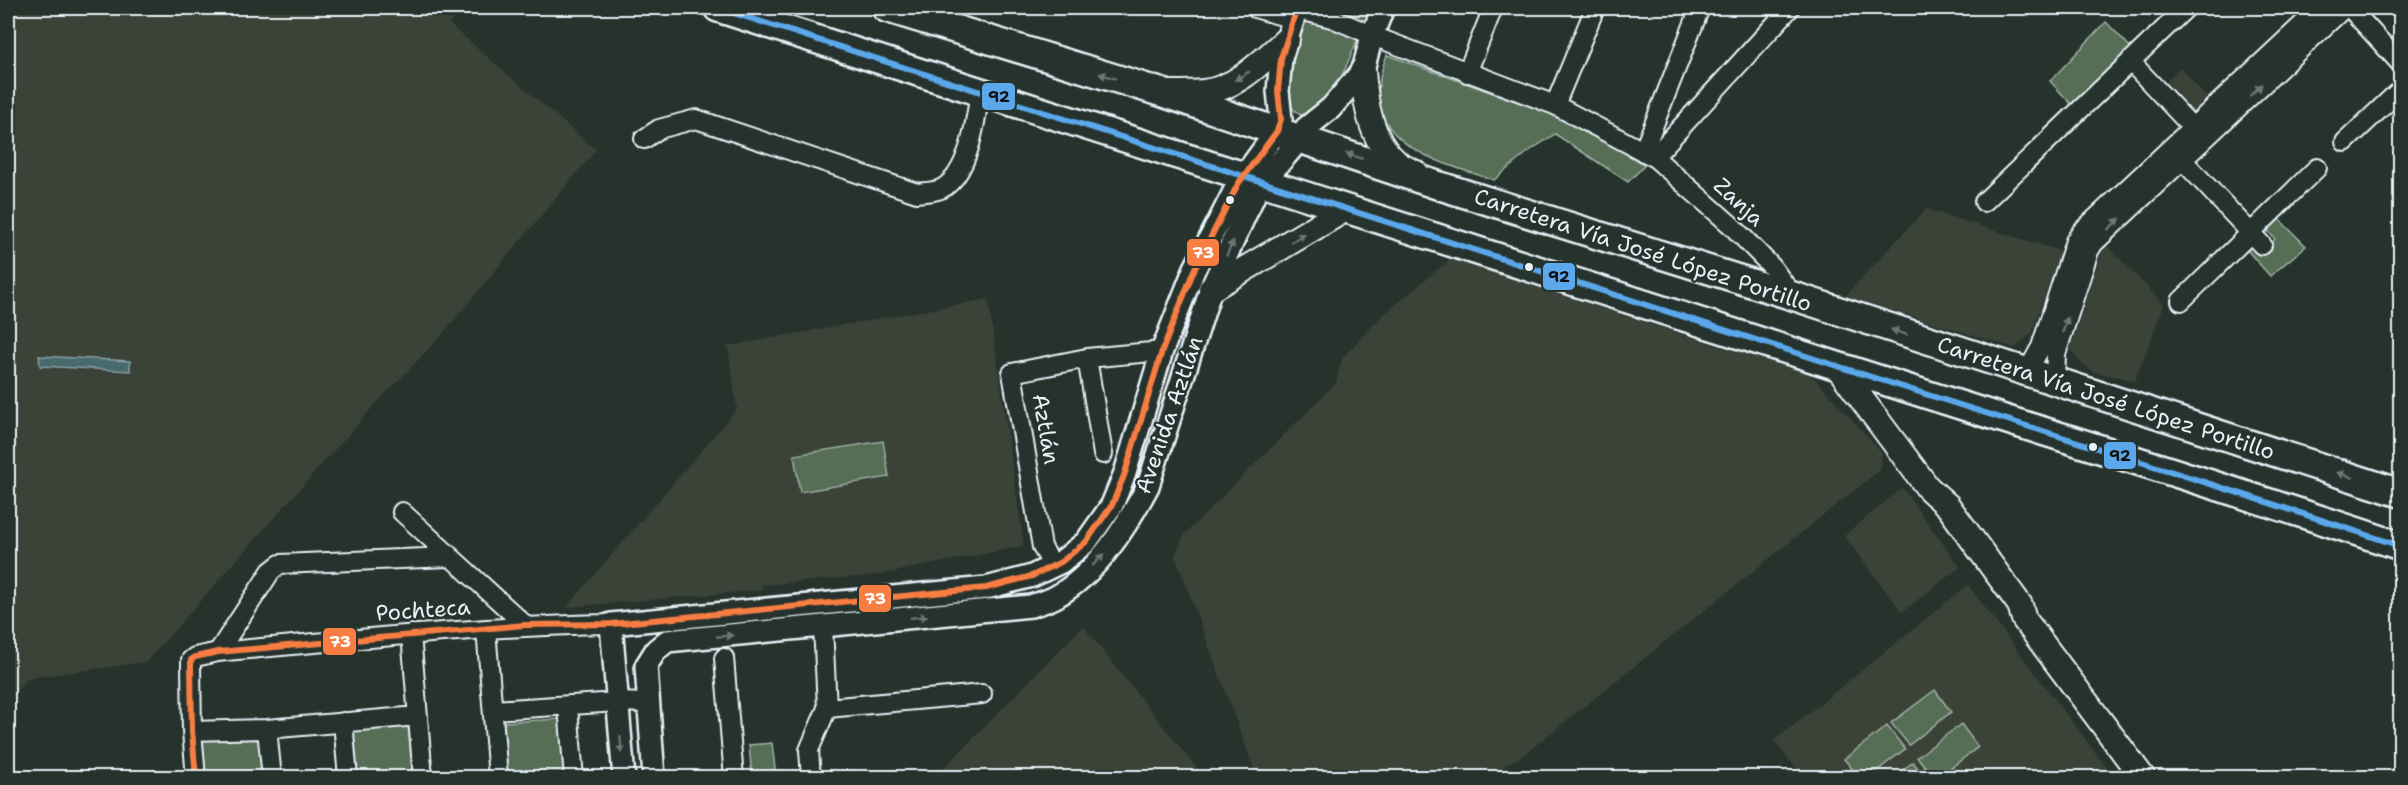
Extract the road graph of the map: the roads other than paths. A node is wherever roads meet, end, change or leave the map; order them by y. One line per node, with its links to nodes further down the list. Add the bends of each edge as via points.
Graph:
1 (718, 8): 19 (main road)
2 (886, 8): 21 (main road, Carretera Vía José López Portillo, one-way to 2)
3 (1255, 8): 13 (street, Zanja)
4 (1383, 8): 14 (street)
5 (1493, 8): 18 (street)
6 (1595, 8): 22 (street)
7 (1700, 8): 28 (street)
8 (1791, 8): 28 (street)
9 (2186, 8): 15 (street)
10 (2320, 8): 23 (street)
11 (2344, 8): 27 (street, one-way to 11)
12 (2350, 8): 16 (street)
13 (1293, 19): 14 (street, Zanja, via 1332,18); 21 (main road, one-way to 21, via 1246,75 1206,92); 24 (street, via 1281,58 1278,91)
14 (1372, 36): 17 (street); 18 (street, Zanja)
15 (2130, 61): 23 (street); 32 (street)
16 (2400, 63)
17 (1363, 70): 24 (street, Avenida Aztlán, via 1331,108 1306,128); 31 (main road, via 1366,107 1384,148 1396,162)
18 (1467, 73): 22 (street, Zanja)
19 (980, 90): 25 (street, via 973,137 956,176 940,189 917,193 696,119 658,129); 30 (main road)
20 (2400, 90): 26 (street)
21 (1163, 93): 24 (main road, Carretera Vía José López Portillo)
22 (1555, 105): 28 (street, Zanja)
23 (2192, 127): 27 (street)
24 (1286, 129): 30 (street, Avenida Aztlán); 31 (main road, Carretera Vía José López Portillo, one-way to 24)
25 (644, 139)
26 (2345, 142)
27 (2176, 154): 34 (street); 41 (street, via 2089,224 2076,241 2041,347); 42 (street, one-way to 27, via 2056,354 2089,251)
28 (1649, 155): 36 (street, Zanja, via 1732,226 1772,267)
29 (2317, 168): 34 (street)
30 (1254, 179): 33 (main road); 35 (street, Avenida Aztlán)
31 (1437, 184): 36 (main road, Carretera Vía José López Portillo)
32 (1984, 202)
33 (1346, 209): 35 (main road, one-way to 33); 40 (main road)
34 (2256, 239): 37 (street)
35 (1201, 285): 38 (street, Avenida Aztlán); 54 (street, Avenida Aztlán, one-way to 35, via 1031,606 1056,597 1076,583 1103,555 1148,486)
36 (1793, 296): 41 (main road, Carretera Vía José López Portillo, one-way to 36)
37 (2181, 301)
38 (1162, 351): 39 (street, Aztlán); 50 (street, Avenida Aztlán, via 1112,505 1086,542)
39 (1087, 358): 43 (street); 50 (street, Aztlán, via 1012,373 1042,547)
40 (1837, 366): 45 (main road); 80 (main road, via 1929,488 1937,513 2009,609 2024,619)
41 (2027, 372): 42 (main road, Carretera Vía José López Portillo)
42 (2055, 381): 44 (main road, Carretera Vía José López Portillo, one-way to 42)
43 (1103, 454)
44 (2400, 493)
45 (2294, 510): 47 (main road); 48 (main road)
46 (402, 512): 49 (street, Pochteca)
47 (2400, 533)
48 (2400, 546)
49 (449, 557): 53 (street, Pochteca); 58 (street, via 280,564)
50 (1053, 566): 51 (street, Avenida Aztlán, via 986,588)
51 (694, 614): 52 (street, Avenida Aztlán); 57 (street)
52 (611, 624): 53 (street, Pochteca); 61 (street)
53 (525, 625): 55 (street, Pochteca)
54 (824, 626): 57 (street, Avenida Aztlán, one-way to 54); 64 (street)
55 (486, 629): 56 (street, Pochteca); 65 (street)
56 (411, 634): 58 (street, Pochteca); 66 (street)
57 (695, 638): 62 (street, Avenida Aztlán, via 667,641 656,650 646,666)
58 (218, 652): 69 (street, Pochteca, via 191,660)
59 (724, 658): 78 (street)
60 (982, 694): 64 (street)
61 (618, 702): 62 (street); 63 (street); 76 (street, one-way to 76)
62 (648, 703): 77 (street, Avenida Aztlán)
63 (568, 706): 65 (street); 75 (street)
64 (827, 708): 79 (street, via 809,750)
65 (493, 710): 74 (street)
66 (418, 716): 67 (street); 73 (street)
67 (343, 722): 68 (street); 72 (street)
68 (267, 729): 69 (street); 71 (street)
69 (192, 731): 70 (street)
70 (196, 777)
71 (272, 777)
72 (348, 777)
73 (423, 777)
74 (498, 777)
75 (574, 777)
76 (624, 777)
77 (654, 777)
78 (734, 777)
79 (811, 777)
80 (2143, 777)

